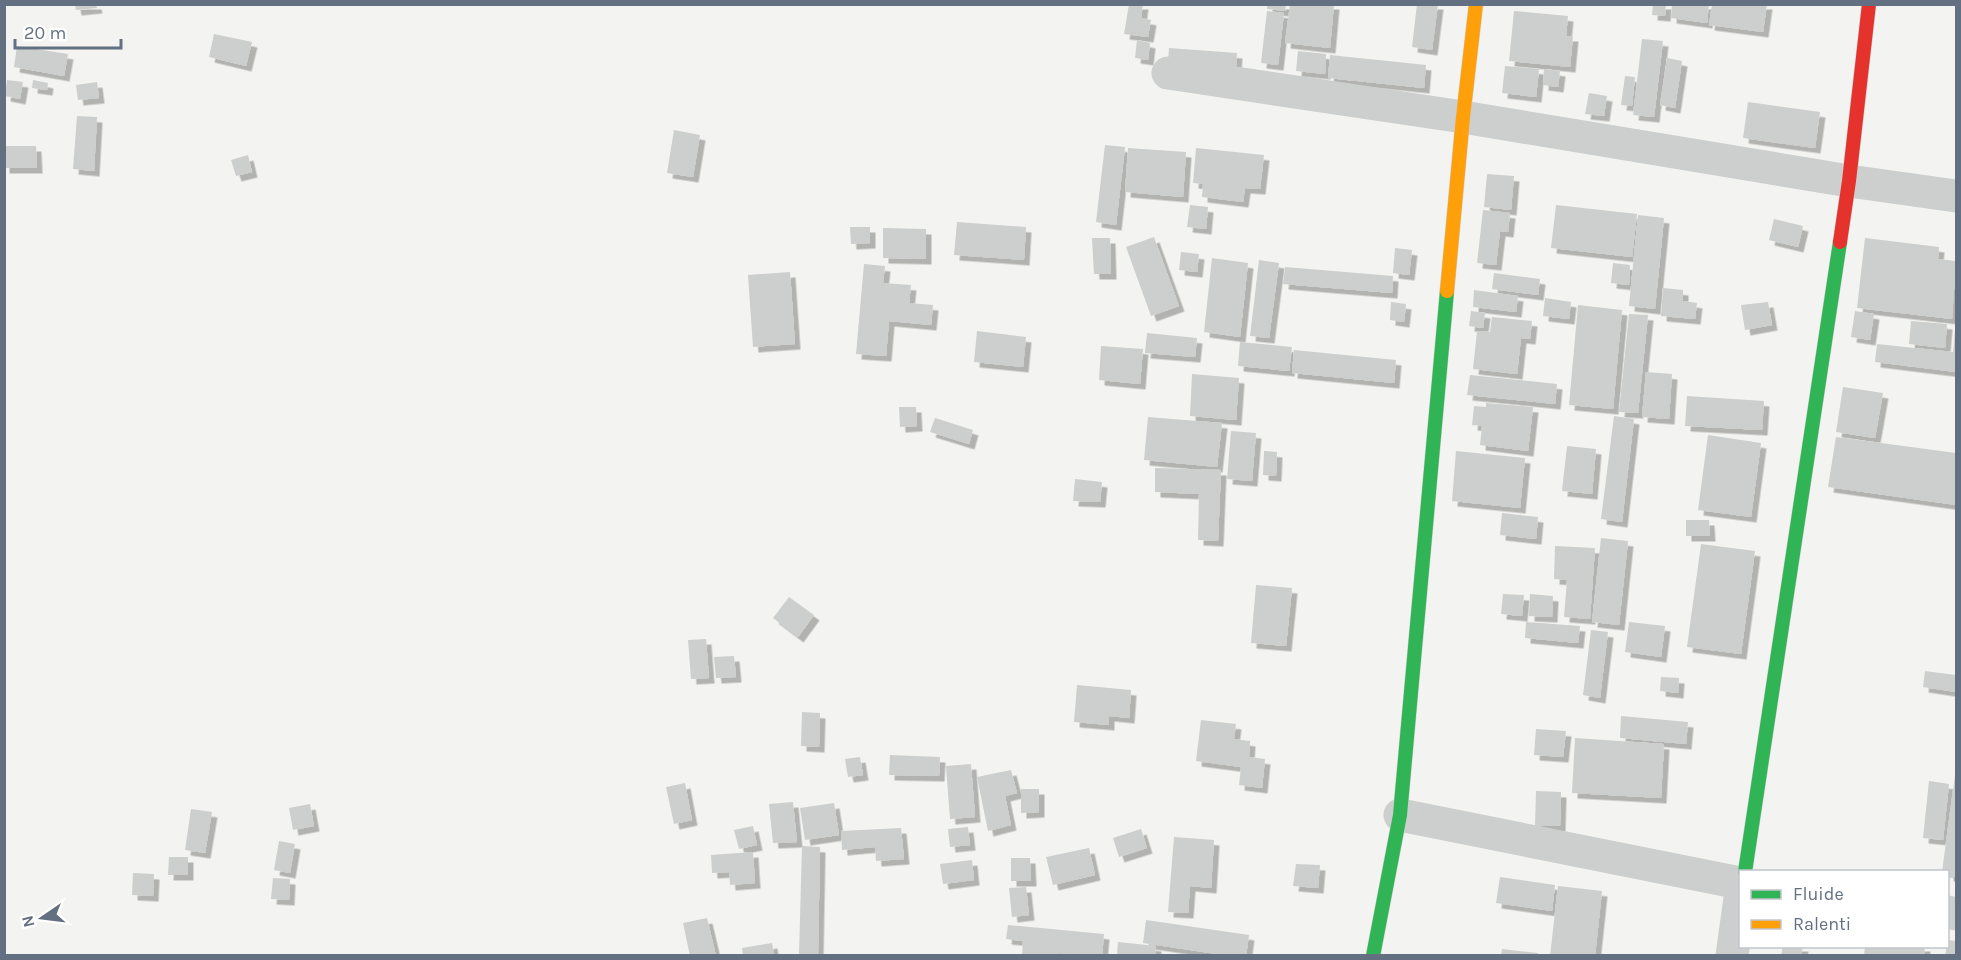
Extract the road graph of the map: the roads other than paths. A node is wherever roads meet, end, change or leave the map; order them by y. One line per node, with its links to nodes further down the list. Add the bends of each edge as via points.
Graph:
1 (1476, 4): 4 (street)
2 (1869, 4): 5 (street)
3 (1168, 74): 4 (street)
4 (1463, 117): 5 (street); 7 (street)
5 (1849, 181): 6 (street); 8 (street)
6 (1956, 196)
7 (1400, 815): 9 (street); 11 (street)
8 (1744, 870)
9 (1739, 883)
10 (1739, 905): 12 (street)
11 (1373, 956)
12 (1732, 956)

